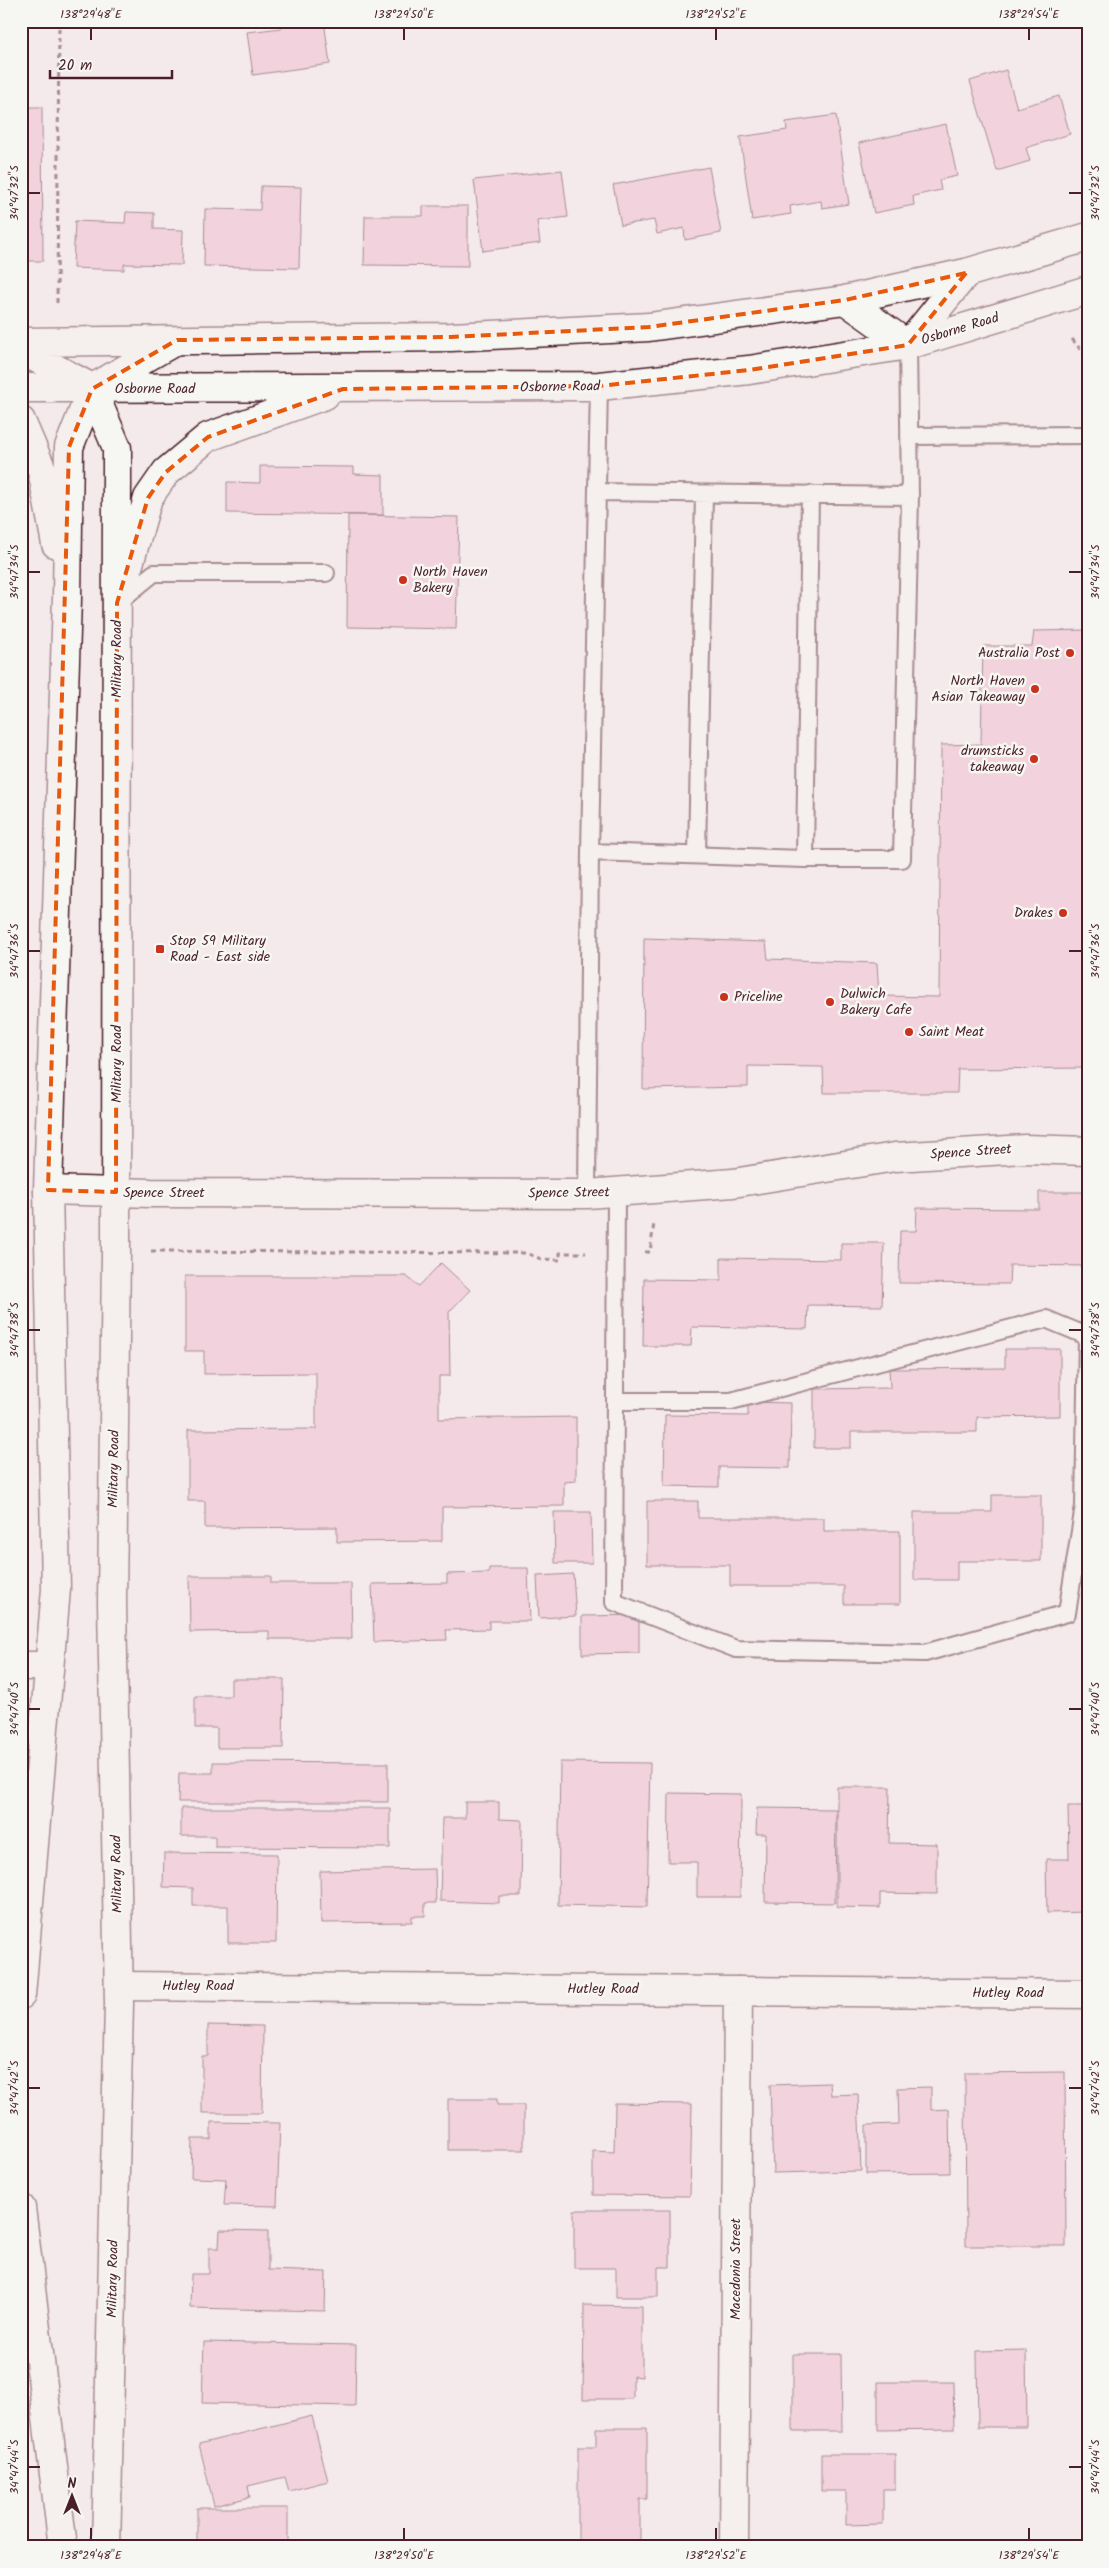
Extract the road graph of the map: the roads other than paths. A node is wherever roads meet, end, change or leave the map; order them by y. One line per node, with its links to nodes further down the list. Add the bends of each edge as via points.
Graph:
1 (1088, 237): 2 (street)
2 (966, 272): 4 (street); 7 (street)
3 (1088, 290): 7 (street, Osborne Road)
4 (845, 300): 5 (street, via 649,327 451,337); 7 (street)
5 (177, 340): 6 (street); 11 (street)
6 (21, 342)
7 (908, 345): 9 (street, Osborne Road, via 749,370); 15 (lane)
8 (21, 350): 11 (street)
9 (599, 386): 12 (street, Osborne Road); 16 (lane)
10 (21, 388): 11 (street, Osborne Road)
11 (92, 388): 12 (street, Osborne Road); 21 (street, via 69,447); 22 (street, Military Road, via 118,448)
12 (343, 388): 22 (street, via 208,437 166,472 148,498)
13 (21, 421): 21 (street, via 42,470)
14 (1088, 435): 15 (lane)
15 (909, 436): 19 (lane)
16 (597, 492): 17 (lane); 23 (lane)
17 (704, 494): 18 (lane); 24 (lane)
18 (810, 494): 19 (lane); 25 (lane)
19 (910, 496): 25 (lane, via 902,859)
20 (326, 573): 22 (lane, via 154,573)
21 (67, 599): 27 (street)
22 (118, 604): 28 (street, Military Road)
23 (590, 852): 24 (lane); 30 (lane)
24 (697, 855): 25 (lane)
25 (805, 859)
26 (1088, 1151): 29 (street, Spence Street, via 1025,1149 895,1157 733,1183)
27 (48, 1190): 28 (street, Spence Street); 33 (street, via 56,1589)
28 (116, 1192): 30 (street, Spence Street); 34 (street, Military Road, via 112,1601)
29 (616, 1192): 30 (street, Spence Street); 31 (lane)
30 (587, 1194)
31 (615, 1401): 31 (lane, via 614,1602 736,1649 925,1654 1067,1612 1084,1506 1087,1336 1046,1319 731,1401)
32 (21, 1666): 33 (street)
33 (49, 1666): 37 (street)
34 (119, 1986): 35 (street, Hutley Road); 40 (street, Military Road)
35 (738, 1990): 36 (street, Hutley Road); 41 (street, Macedonia Street)
36 (1088, 1994)
37 (21, 1995)
38 (21, 2208): 39 (street)
39 (63, 2547)
40 (106, 2547)
41 (734, 2547)

